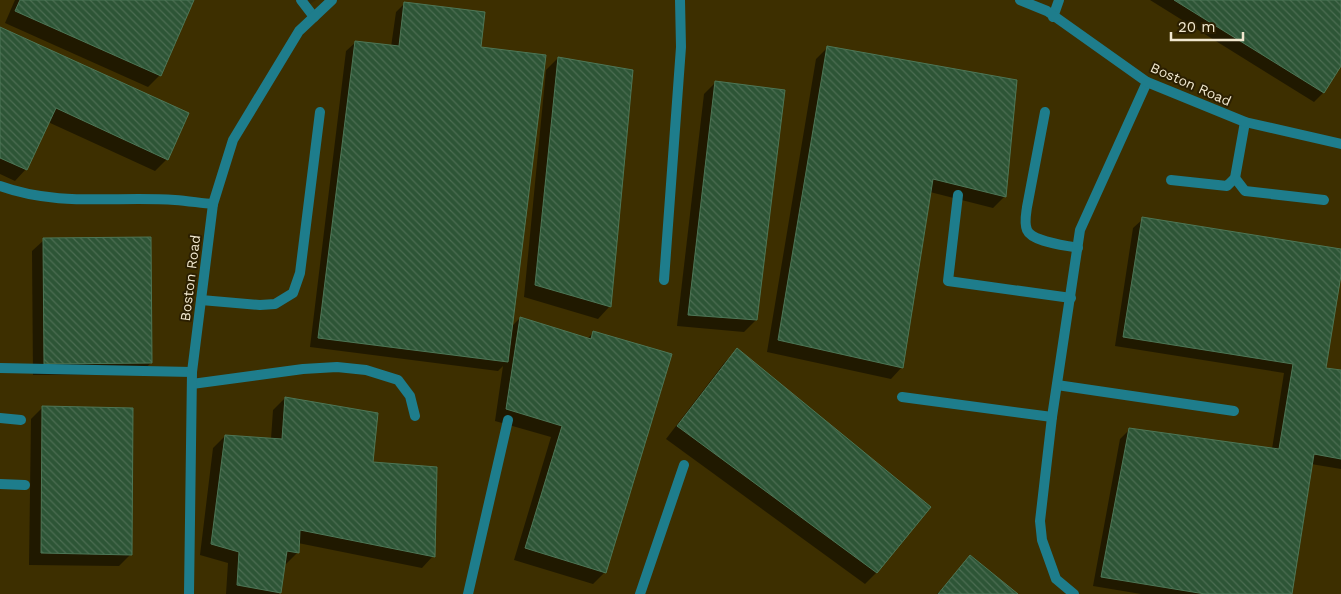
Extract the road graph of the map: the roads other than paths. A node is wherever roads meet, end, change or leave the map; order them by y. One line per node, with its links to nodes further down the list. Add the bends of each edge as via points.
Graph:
1 (301, 0): 6 (street)
2 (332, 0): 6 (street, Boston Road)
3 (680, 0): 20 (street, via 681,47)
4 (1020, 0): 7 (street, Boston Road)
5 (1059, 0): 7 (street)
6 (314, 16): 18 (street, Boston Road, via 299,31 233,140)
7 (1053, 17): 8 (street, Boston Road)
8 (1147, 82): 11 (street, Boston Road); 19 (street, via 1080,230)
9 (320, 112): 22 (street, via 300,273 293,292 275,304)
10 (1045, 112): 19 (street, via 1025,223 1033,238)
11 (1244, 122): 12 (street, Boston Road); 13 (street)
12 (1341, 144)
13 (1236, 178): 14 (street, via 1227,186); 17 (street, via 1245,191)
14 (1171, 180)
15 (0, 186): 18 (street, via 48,198 175,200)
16 (958, 195): 21 (street, via 948,281)
17 (1324, 200)
18 (213, 204): 22 (street, Boston Road)
19 (1078, 248): 21 (street)
20 (664, 280)
21 (1071, 298): 26 (street)
22 (201, 300): 24 (street, Boston Road)
23 (0, 368): 24 (street)
24 (192, 372): 25 (street, Boston Road)
25 (192, 384): 29 (street, via 303,369 337,367 366,370 398,380 410,396); 37 (street, Boston Road)
26 (1057, 385): 28 (street); 30 (street)
27 (902, 397): 30 (street)
28 (1234, 411)
29 (416, 416)
30 (1052, 417): 40 (street, via 1040,521 1042,540 1056,579)
31 (0, 418): 32 (street)
32 (21, 420)
33 (508, 420): 38 (street)
34 (684, 465): 39 (street)
35 (0, 484): 36 (street)
36 (24, 485)
37 (189, 594)
38 (468, 594)
39 (640, 594)
40 (1074, 594)

